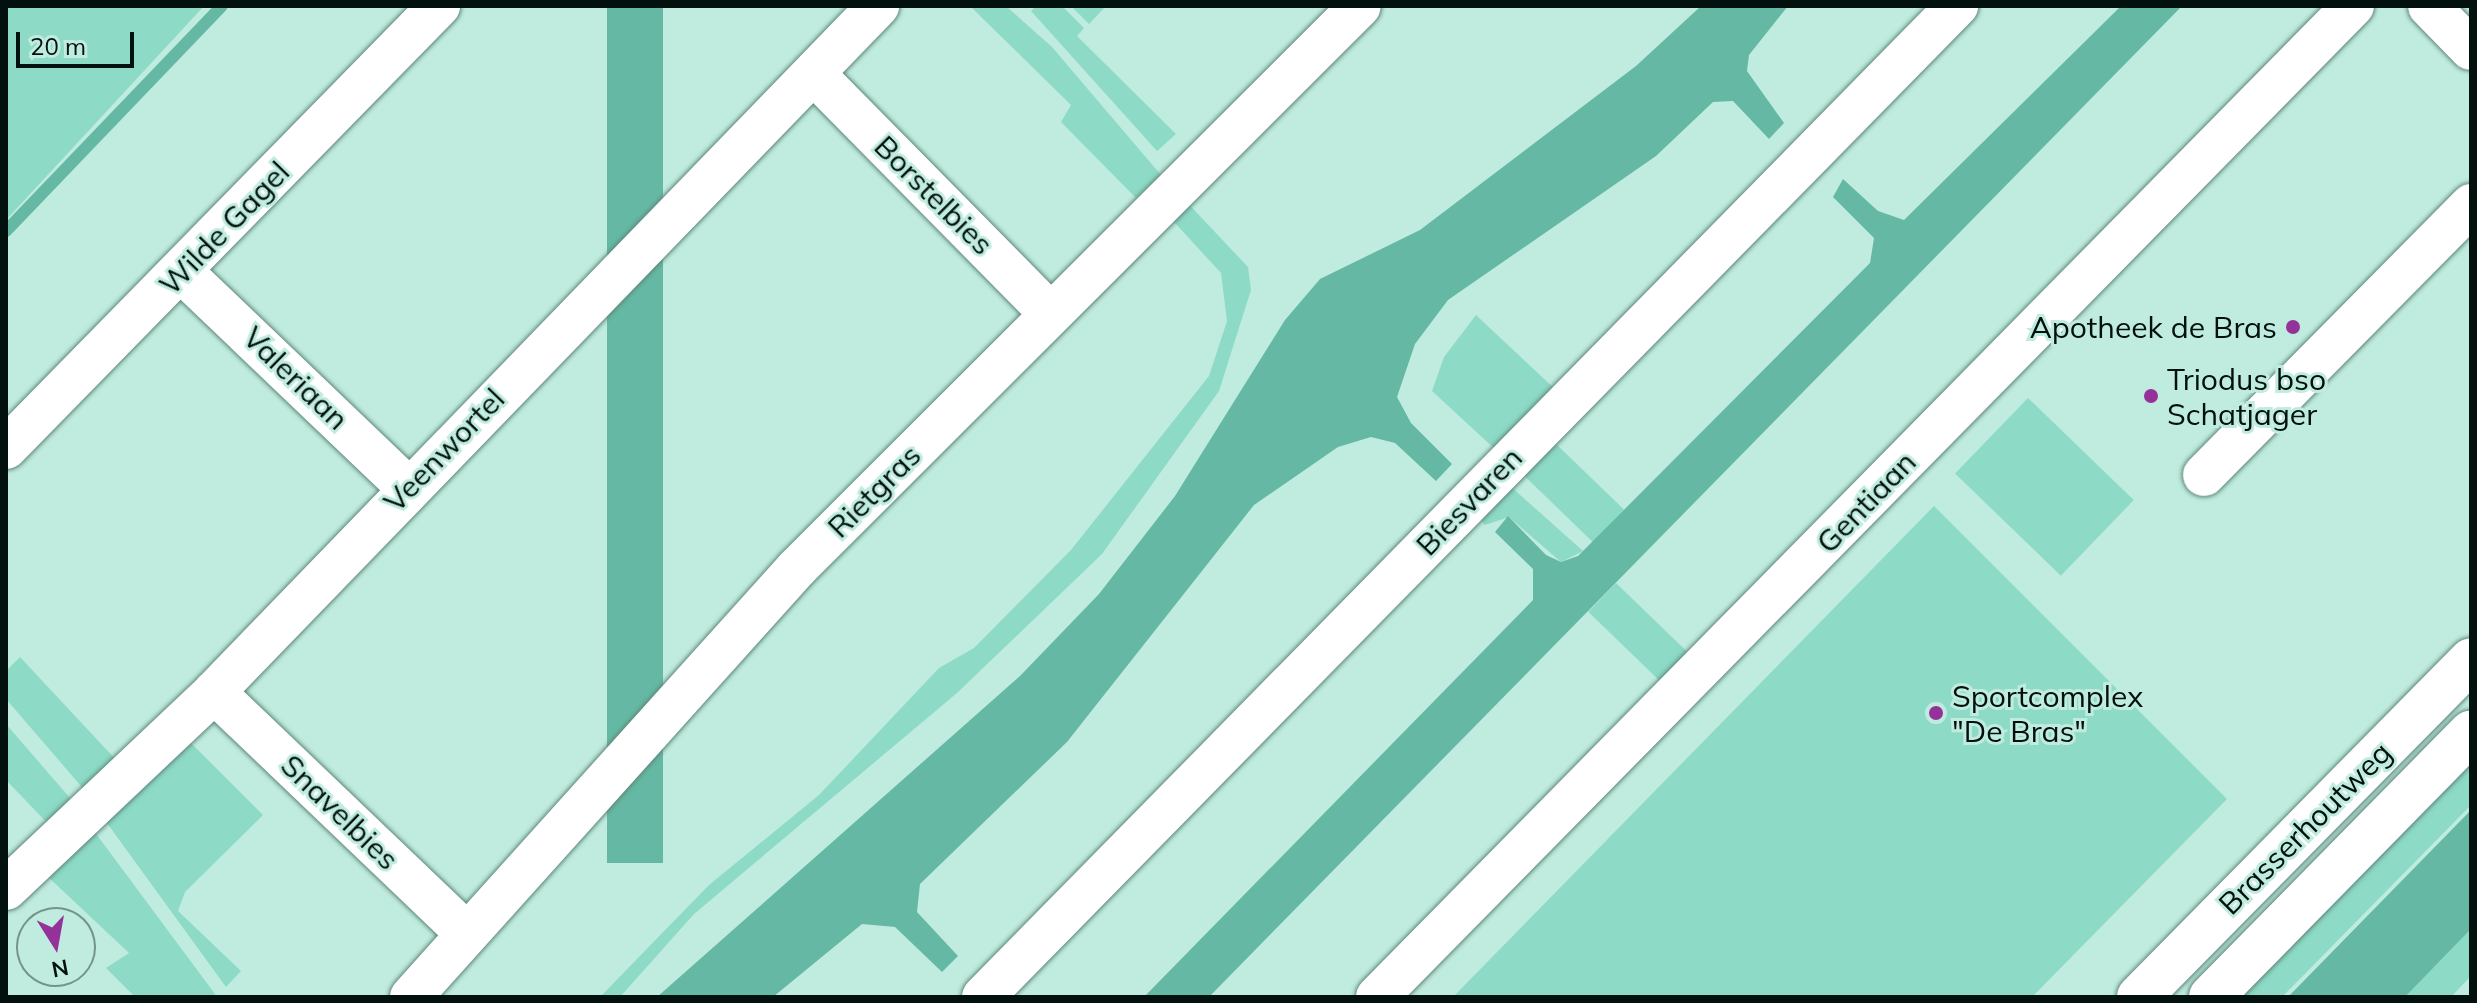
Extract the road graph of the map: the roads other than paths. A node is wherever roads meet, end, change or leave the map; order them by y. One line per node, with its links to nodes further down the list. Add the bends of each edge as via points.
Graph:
1 (439, 6): 10 (street, Wilde Gagel)
2 (878, 6): 8 (street, Veenwortel)
3 (1360, 6): 11 (street, Rietgras)
4 (1957, 6): 21 (street, Biesvaren)
5 (2353, 6): 22 (street, Gentiaan)
6 (2429, 6): 7 (street)
7 (2471, 49)
8 (816, 76): 11 (street, Borstelbies); 14 (street, Veenwortel)
9 (2471, 205): 13 (street)
10 (182, 272): 12 (street, Wilde Gagel); 14 (street, Valeriaan)
11 (1051, 314): 19 (street, Rietgras, via 797,568)
12 (6, 448)
13 (2204, 475)
14 (407, 487): 16 (street, Veenwortel)
15 (2471, 660): 23 (main road, Brasserhoutweg)
16 (214, 692): 18 (street, Veenwortel); 19 (street, Snavelbies)
17 (2471, 732): 24 (main road, Brasserhoutweg)
18 (6, 889)
19 (465, 932): 20 (street, Rietgras)
20 (411, 997)
21 (983, 997)
22 (1377, 997)
23 (2139, 997)
24 (2211, 997)

